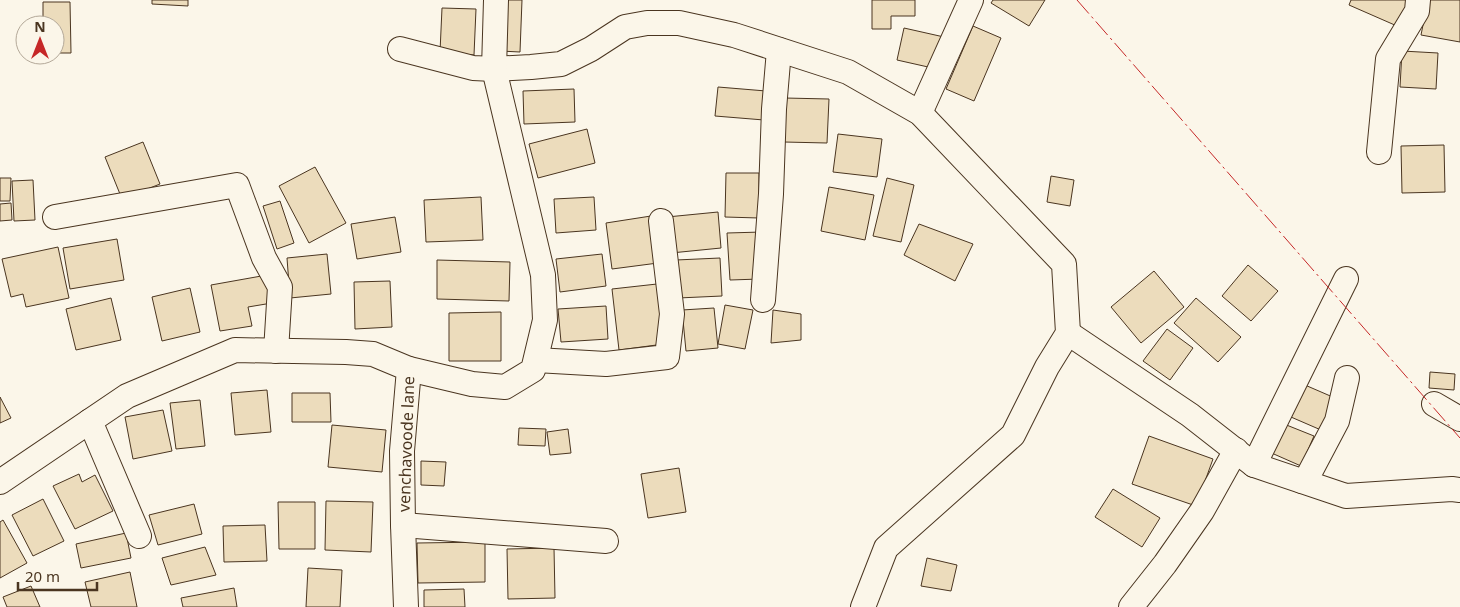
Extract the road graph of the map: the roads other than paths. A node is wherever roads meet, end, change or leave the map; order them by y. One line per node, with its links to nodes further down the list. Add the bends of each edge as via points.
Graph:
1 (496, 0): 6 (street)
2 (971, 0): 7 (street)
3 (1418, 0): 8 (street, via 1416,11 1388,60)
4 (400, 49): 6 (street, via 473,68)
5 (779, 50): 6 (street, via 680,22 647,22 625,27 562,64); 7 (street, via 848,72); 12 (street)
6 (494, 70): 15 (street, via 543,275 545,320)
7 (920, 113): 13 (street, via 1064,264)
8 (1379, 152)
9 (55, 217): 14 (street, via 237,185 264,258 280,287)
10 (661, 221): 15 (street, via 672,314 667,356 606,364)
11 (1346, 279): 22 (street)
12 (763, 300)
13 (1068, 333): 21 (street); 30 (street, via 1046,366 1013,435 886,548)
14 (276, 351): 16 (street, venchavoode lane, via 372,354); 20 (street, venchavoode lane, via 236,350 126,396)
15 (536, 360): 16 (street, via 533,370 505,387 472,384)
16 (409, 369): 26 (street, venchavoode lane, via 402,451)
17 (1347, 378): 23 (street, via 1338,421 1308,476)
18 (1434, 404): 19 (street)
19 (1460, 419)
20 (90, 421): 24 (street, venchavoode lane); 27 (street)
21 (1236, 450): 22 (street); 31 (street, via 1202,511)
22 (1254, 465): 23 (street)
23 (1302, 481): 25 (street, via 1346,496)
24 (0, 482)
25 (1460, 490)
26 (403, 525): 28 (street); 29 (street, venchavoode lane)
27 (139, 536)
28 (606, 541)
29 (406, 607)
30 (863, 607)
31 (1131, 607)

